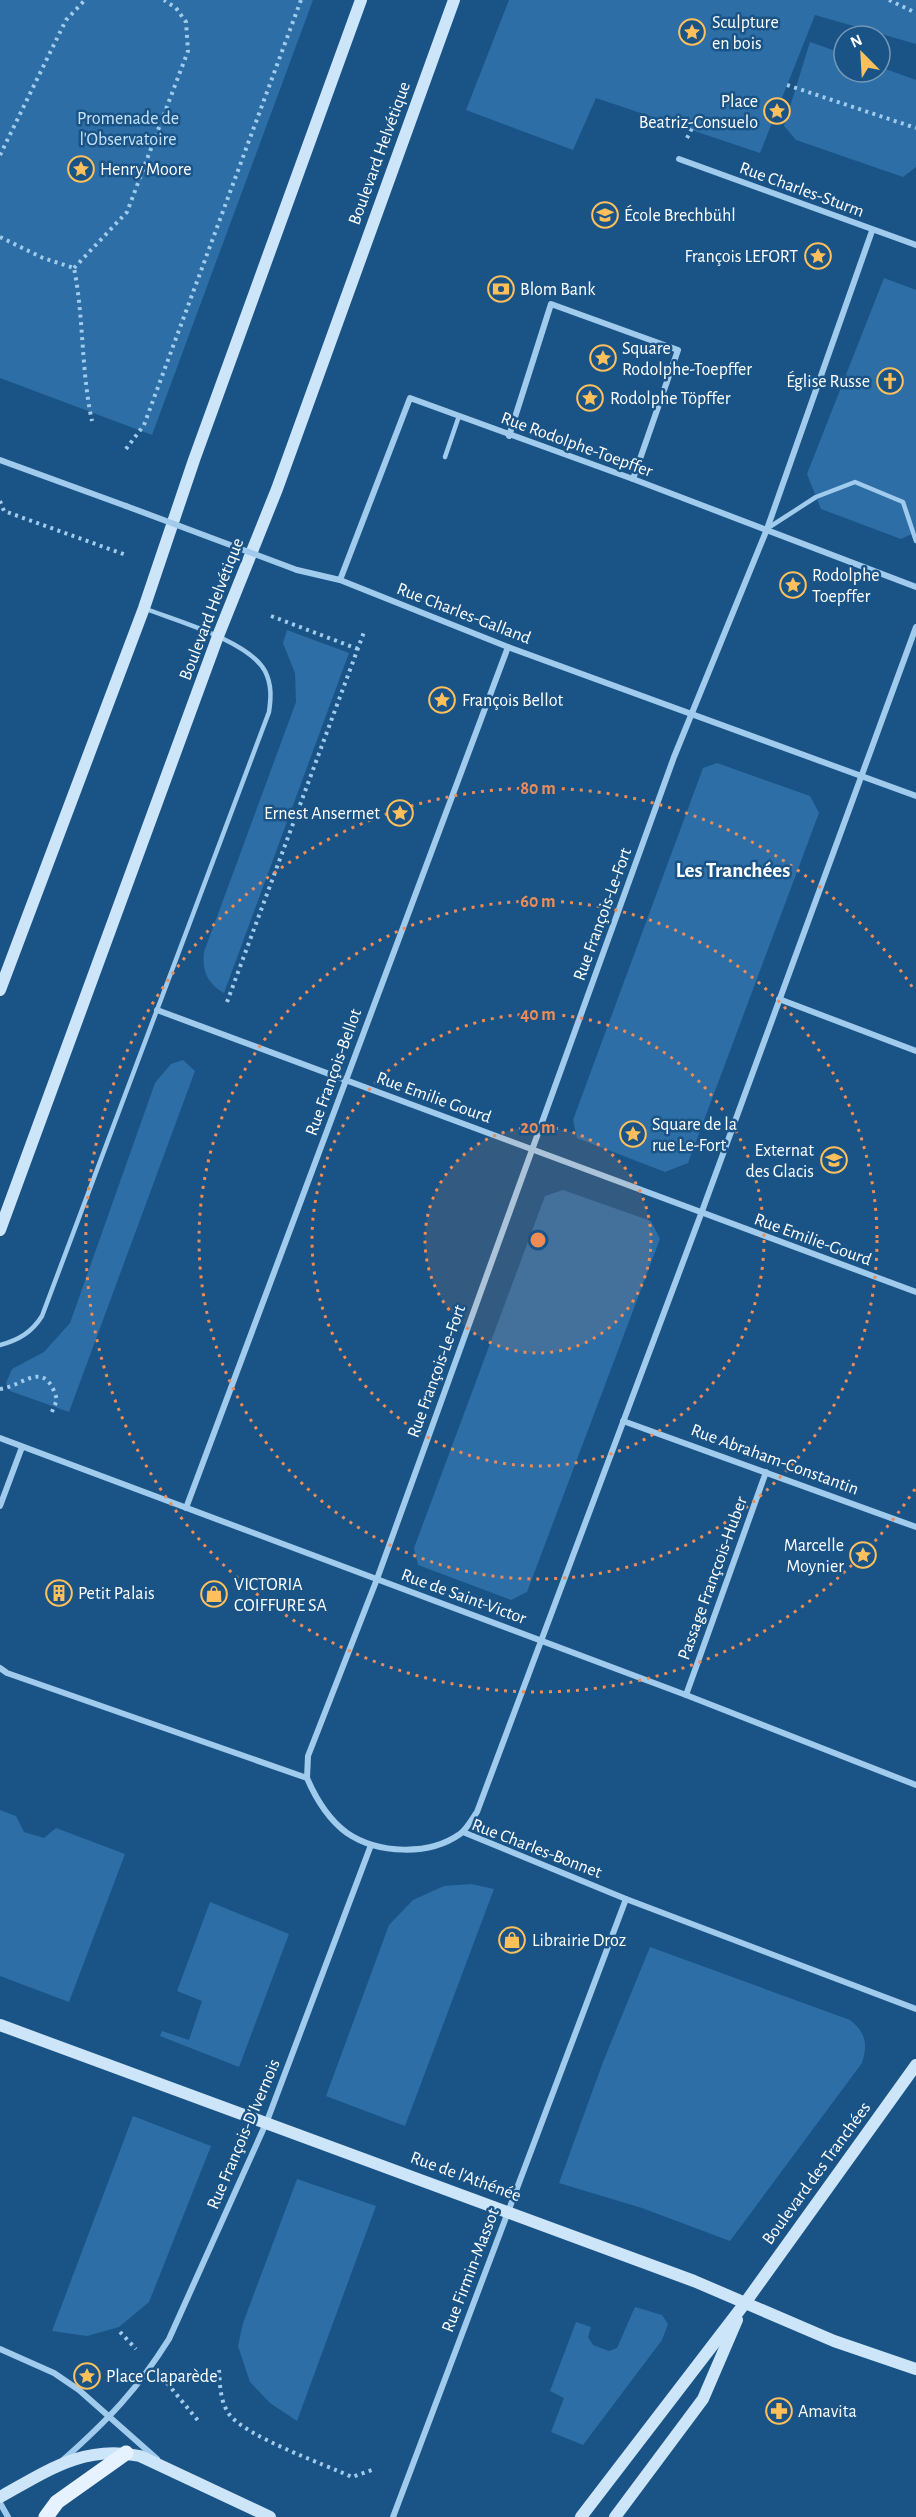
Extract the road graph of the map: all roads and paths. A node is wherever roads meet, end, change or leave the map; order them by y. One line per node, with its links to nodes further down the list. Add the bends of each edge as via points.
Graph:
1 (85, 0): 10 (path, via 66,20)
2 (164, 0): 15 (path, via 186,22 188,51 127,212)
3 (300, 0): 19 (path, via 144,425)
4 (361, 0): 29 (main road)
5 (454, 0): 33 (main road, Boulevard Helvétique, via 277,489)
6 (889, 0): 7 (path)
7 (916, 13)
8 (787, 85): 9 (path)
9 (916, 128)
10 (0, 155)
11 (679, 159): 12 (street, Rue Charles-Sturm)
12 (872, 231): 14 (street, Rue Charles-Sturm); 24 (street, Rue François-Le-Fort)
13 (0, 237): 15 (path, via 43,258)
14 (916, 245)
15 (74, 267): 17 (path)
16 (459, 416): 18 (street, Rue Rodolphe-Toepffer); 20 (lane); 27 (street, Rue Rodolphe-Toepffer, via 410,398)
17 (92, 421)
18 (509, 436): 22 (street, Rue Rodolphe-Toepffer); 22 (street, via 551,304 678,350)
19 (126, 448)
20 (445, 456)
21 (0, 460): 27 (street, Rue Charles-Galland, bridge, via 297,570)
22 (633, 479): 24 (street, Rue Rodolphe-Toepffer)
23 (0, 501): 26 (path, via 4,511)
24 (766, 529): 25 (lane, via 816,497 855,482 903,502); 28 (street, Rue Rodolphe-Toepffer); 36 (street, Rue François-Le-Fort)
25 (916, 541)
26 (126, 555)
27 (340, 580): 34 (street, Rue Charles-Galland)
28 (916, 587)
29 (144, 608): 33 (lane); 39 (main road)
30 (272, 616): 35 (path)
31 (916, 627): 37 (street)
32 (364, 632): 35 (path)
33 (219, 636): 43 (lane, via 254,658 265,670 271,686 269,712); 48 (main road, Boulevard Helvétique)
34 (508, 646): 36 (street, Rue Charles-Galland); 45 (street, Rue François-Bellot)
35 (358, 649): 42 (path)
36 (690, 714): 37 (street, Rue Charles-Galland); 46 (street, Rue François-Le-Fort)
37 (860, 775): 38 (street, Rue Charles-Galland); 41 (street)
38 (916, 796)
39 (5, 961): 40 (main road)
40 (0, 990)
41 (779, 999): 44 (street); 47 (street)
42 (227, 1002)
43 (157, 1010): 45 (street, Rue Emilie Gourd); 50 (lane, via 42,1316 34,1328)
44 (916, 1051)
45 (346, 1082): 46 (street, Rue Emilie Gourd); 58 (street, Rue François-Bellot)
46 (532, 1150): 47 (street, Rue Emilie Gourd); 60 (street, Rue François-Le-Fort)
47 (701, 1214): 49 (street, Rue Emilie-Gourd); 53 (street)
48 (0, 1230)
49 (916, 1292)
50 (0, 1345)
51 (0, 1389): 52 (path, via 34,1376 43,1378 57,1400)
52 (51, 1414)
53 (623, 1421): 56 (street, Rue Abraham-Constantin); 61 (street)
54 (0, 1438): 55 (street, Rue de Saint-Victor)
55 (22, 1447): 57 (street); 58 (street, Rue de Saint-Victor)
56 (766, 1472): 59 (street, Rue Abraham-Constantin); 63 (street, Passage Françcois-Huber)
57 (0, 1506)
58 (186, 1508): 60 (street, Rue de Saint-Victor)
59 (916, 1527)
60 (376, 1579): 61 (street, Rue de Saint-Victor); 64 (street, Rue François-Le-Fort, via 308,1756)
61 (540, 1640): 63 (street, Rue de Saint-Victor); 66 (street, via 477,1812)
62 (0, 1668): 64 (street)
63 (686, 1695): 65 (street, Rue de Saint-Victor)
64 (307, 1778): 67 (street, Rue Charles-Bonnet, via 329,1816 347,1833)
65 (916, 1785)
66 (463, 1832): 67 (street, Rue Charles-Bonnet, via 446,1842 420,1848 397,1850); 68 (street, Rue Charles-Bonnet)
67 (371, 1845): 72 (street, Rue François-D'Ivernois)
68 (626, 1899): 69 (street, Rue Charles-Bonnet); 73 (street, Rue Firmin-Massot)
69 (916, 2009)
70 (0, 2025): 72 (main road, Rue de l'Athénée)
71 (916, 2065): 74 (main road, Boulevard des Tranchées)
72 (267, 2121): 73 (main road, Rue de l'Athénée); 78 (street, Rue François-D'Ivernois, via 169,2339)
73 (508, 2211): 74 (main road, Rue de l'Athénée); 88 (street, Rue Firmin-Massot)
74 (745, 2303): 76 (main road, Rue de l'Athénée, via 834,2341); 89 (main road, Boulevard des Tranchées); 90 (main road, Boulevard des Tranchées, via 702,2399)
75 (0, 2349): 78 (street, via 54,2373)
76 (916, 2369)
77 (219, 2370): 82 (path, via 221,2396 230,2415 253,2433 352,2476)
78 (111, 2418): 80 (street); 81 (street)
79 (126, 2453): 80 (main road, via 95,2454); 81 (main road); 86 (main road, via 57,2502)
80 (60, 2463): 83 (main road)
81 (169, 2470): 87 (main road)
82 (372, 2470)
83 (0, 2497)
84 (0, 2503): 85 (street)
85 (8, 2517)
86 (46, 2517)
87 (270, 2517)
88 (393, 2517)
89 (581, 2517)
90 (615, 2517)

